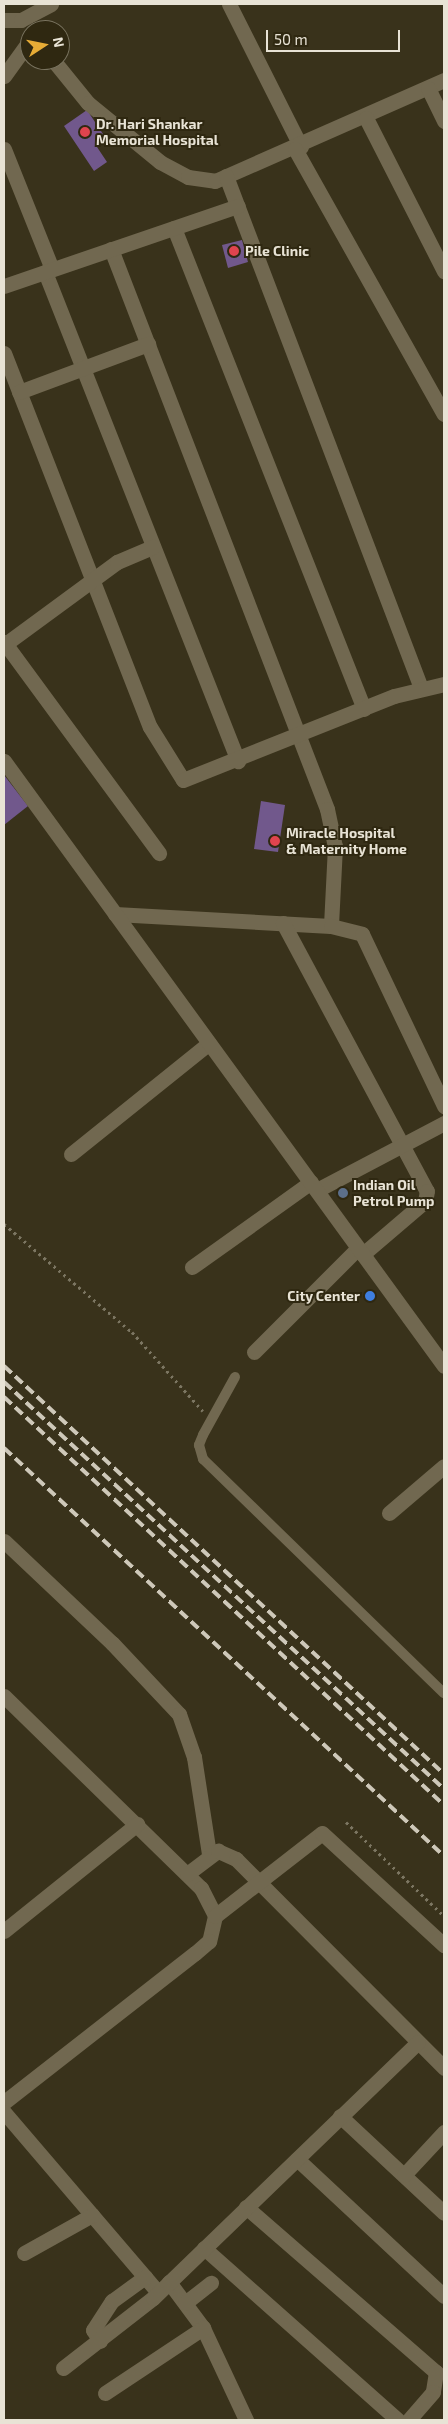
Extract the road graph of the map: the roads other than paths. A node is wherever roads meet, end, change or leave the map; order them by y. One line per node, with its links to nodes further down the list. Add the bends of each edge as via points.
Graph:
1 (51, 4): 4 (street)
2 (229, 4): 13 (street)
3 (4, 20): 5 (street)
4 (32, 20)
5 (20, 24)
6 (20, 54): 8 (street)
7 (61, 70): 15 (street, via 88,104 160,162 188,177 215,181)
8 (4, 76)
9 (444, 80): 10 (street)
10 (428, 88): 11 (street); 12 (street)
11 (366, 118): 13 (street); 20 (street)
12 (444, 121)
13 (298, 148): 15 (street); 26 (street)
14 (4, 149): 19 (street)
15 (226, 176): 16 (street)
16 (238, 206): 17 (street); 31 (street)
17 (174, 228): 18 (street); 32 (street)
18 (111, 249): 19 (street); 22 (street)
19 (48, 270): 21 (street); 24 (street)
20 (444, 271)
21 (4, 286)
22 (148, 344): 24 (street); 33 (street)
23 (4, 353): 25 (street)
24 (83, 368): 25 (street); 27 (street)
25 (19, 392): 28 (street)
26 (444, 414)
27 (153, 547): 28 (street, via 129,556); 35 (street)
28 (92, 580): 29 (street); 35 (street, via 150,727 174,771 183,780 193,780)
29 (4, 644): 36 (street)
30 (444, 684): 31 (street)
31 (421, 688): 32 (street)
32 (364, 709): 33 (street)
33 (299, 737): 35 (street); 39 (street, via 327,809 335,846)
34 (4, 761): 37 (street)
35 (238, 761)
36 (159, 853)
37 (115, 914): 38 (street); 40 (street)
38 (283, 923): 39 (street); 43 (street)
39 (330, 926): 41 (street, via 362,934 370,944)
40 (208, 1043): 44 (street); 45 (street)
41 (444, 1106)
42 (444, 1123): 43 (street)
43 (401, 1146): 45 (street); 46 (street, via 425,1183 424,1201)
44 (70, 1154)
45 (314, 1186): 46 (street); 47 (street)
46 (361, 1251): 48 (street); 49 (street)
47 (192, 1267)
48 (254, 1352)
49 (444, 1366)
50 (235, 1377): 54 (lane, via 210,1418 199,1445 203,1459)
51 (444, 1466): 52 (street)
52 (389, 1513)
53 (4, 1542): 57 (street, via 112,1642 179,1714 194,1757)
54 (444, 1693)
55 (4, 1696): 56 (street)
56 (136, 1824): 58 (street); 61 (street)
57 (209, 1854): 58 (street); 59 (street, via 226,1852)
58 (187, 1874): 60 (street, via 213,1904)
59 (259, 1882): 60 (street); 62 (street, via 322,1833); 63 (street)
60 (215, 1916): 65 (street, via 209,1941)
61 (4, 1931)
62 (444, 1946)
63 (418, 2042): 64 (street); 66 (street)
64 (444, 2068)
65 (5, 2101): 72 (street)
66 (340, 2116): 68 (street); 69 (street)
67 (444, 2132): 69 (street)
68 (296, 2159): 70 (street); 78 (street)
69 (404, 2175): 71 (street)
70 (246, 2207): 73 (street); 86 (street, via 436,2372 433,2392)
71 (444, 2213)
72 (92, 2215): 74 (street); 75 (street)
73 (204, 2248): 77 (street); 85 (street)
74 (24, 2253)
75 (145, 2276): 77 (street); 81 (street, via 112,2301 93,2330)
76 (211, 2283): 79 (street)
77 (163, 2287): 79 (street); 81 (street)
78 (444, 2296)
79 (185, 2303): 80 (street)
80 (203, 2328): 83 (street); 84 (street)
81 (100, 2341): 82 (street)
82 (63, 2368)
83 (105, 2392)
84 (246, 2420)
85 (398, 2420)
86 (409, 2420)

